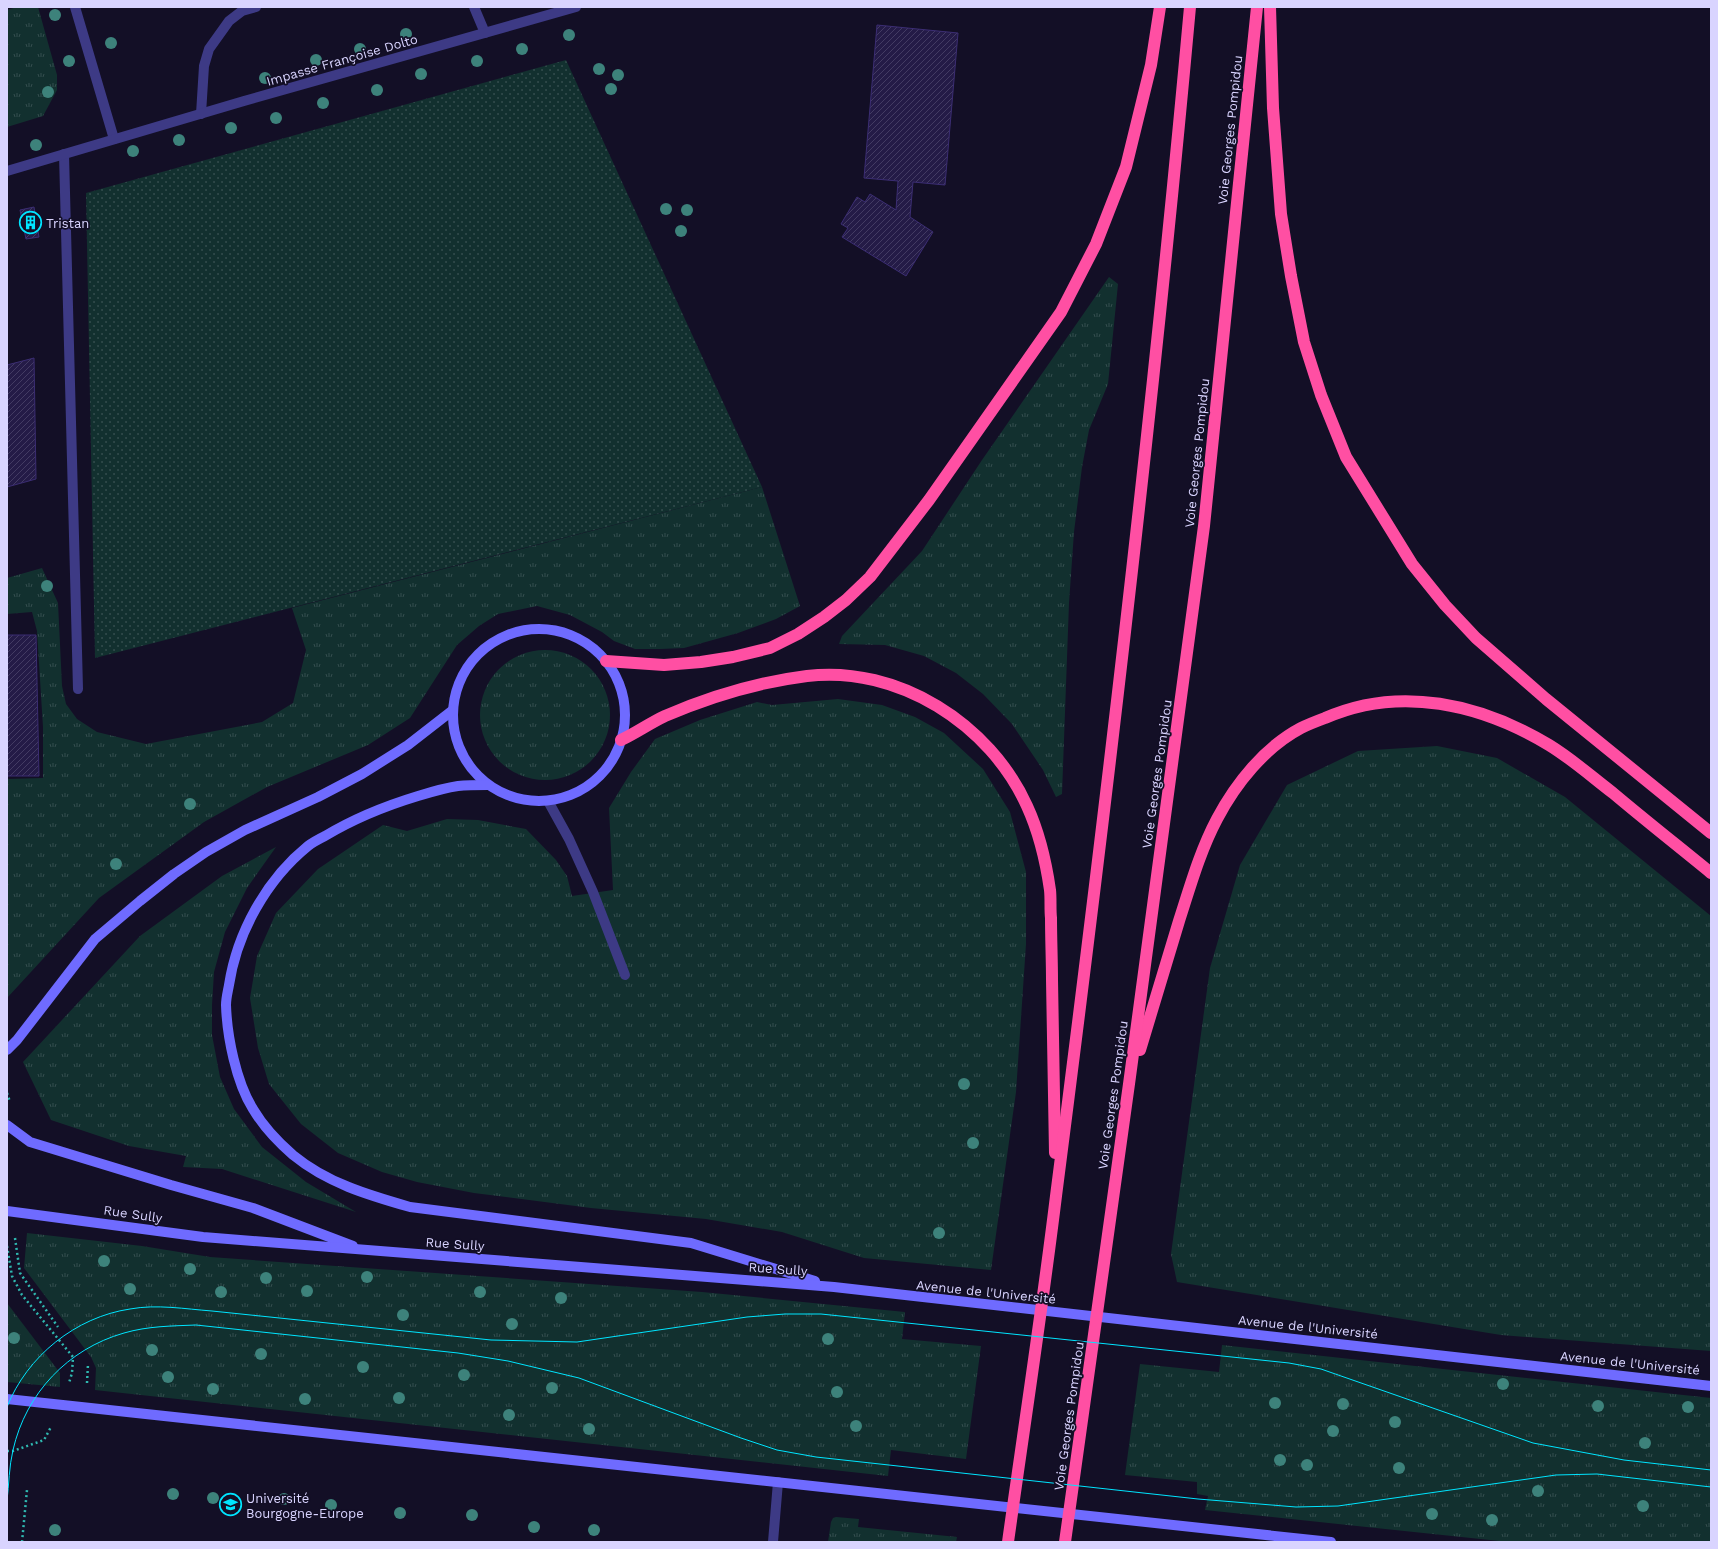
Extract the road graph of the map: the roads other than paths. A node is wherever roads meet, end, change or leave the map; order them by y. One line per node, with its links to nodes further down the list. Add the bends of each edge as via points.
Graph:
1 (75, 7): 11 (street)
2 (256, 7): 10 (street, via 242,11 228,21 209,49 204,66)
3 (474, 7): 9 (street)
4 (576, 7): 9 (street, Impasse Françoise Dolto)
5 (1160, 7): 14 (highway, via 1151,65 1126,167 1096,244 1061,312 929,500 870,577 824,617 770,648 702,662 664,665)
6 (1190, 7): 26 (highway, via 1138,525)
7 (1257, 7): 24 (highway, Voie Georges Pompidou, via 1204,526)
8 (1270, 7): 20 (highway, via 1281,206 1291,276 1304,342 1346,457 1412,564 1445,606 1476,638 1546,699)
9 (485, 33): 10 (street, Impasse Françoise Dolto)
10 (201, 114): 11 (street, Impasse Françoise Dolto)
11 (114, 139): 12 (street, Impasse Françoise Dolto)
12 (64, 154): 13 (street, Impasse Françoise Dolto); 15 (street)
13 (7, 171)
14 (606, 661): 16 (main road, via 589,645 569,634 547,630 524,630 502,637 483,650 468,667 458,687); 17 (main road, via 617,679 623,699 625,719)
15 (78, 688)
16 (453, 710): 18 (main road, via 454,731 461,752 472,770); 23 (main road, via 408,745 362,774 245,830 206,852 168,879 96,939)
17 (621, 740): 19 (main road, via 611,763 594,782 572,795); 26 (highway, via 662,718 732,692 809,676 843,676 873,680 926,699 971,730 992,752 1027,806 1040,843 1050,890)
18 (488, 785): 19 (main road, via 516,798); 29 (main road, via 457,786 382,807 341,826 308,846 272,884 240,942 230,976 226,1004 232,1056 252,1109 274,1137 298,1159 320,1174 377,1198 410,1207 691,1243)
19 (548, 800): 22 (street, via 593,892)
20 (1711, 834)
21 (1711, 872): 24 (highway, via 1556,750 1516,728 1480,714 1421,700 1390,700 1333,714 1301,728 1279,742 1234,790 1217,818 1190,886)
22 (625, 975)
23 (7, 1050)
24 (1129, 1084): 36 (highway, Voie Georges Pompidou)
25 (7, 1125): 28 (main road, via 30,1142 253,1208)
26 (1056, 1199): 35 (highway)
27 (7, 1211): 28 (main road, Rue Sully, via 203,1237)
28 (364, 1250): 29 (main road, Rue Sully)
29 (834, 1287): 30 (main road, Rue Sully)
30 (901, 1295): 31 (main road, Avenue de l'Université)
31 (1711, 1386)
32 (7, 1399): 33 (main road)
33 (778, 1482): 34 (street); 37 (main road)
34 (773, 1542)
35 (1008, 1542)
36 (1065, 1542)
37 (1331, 1542)

